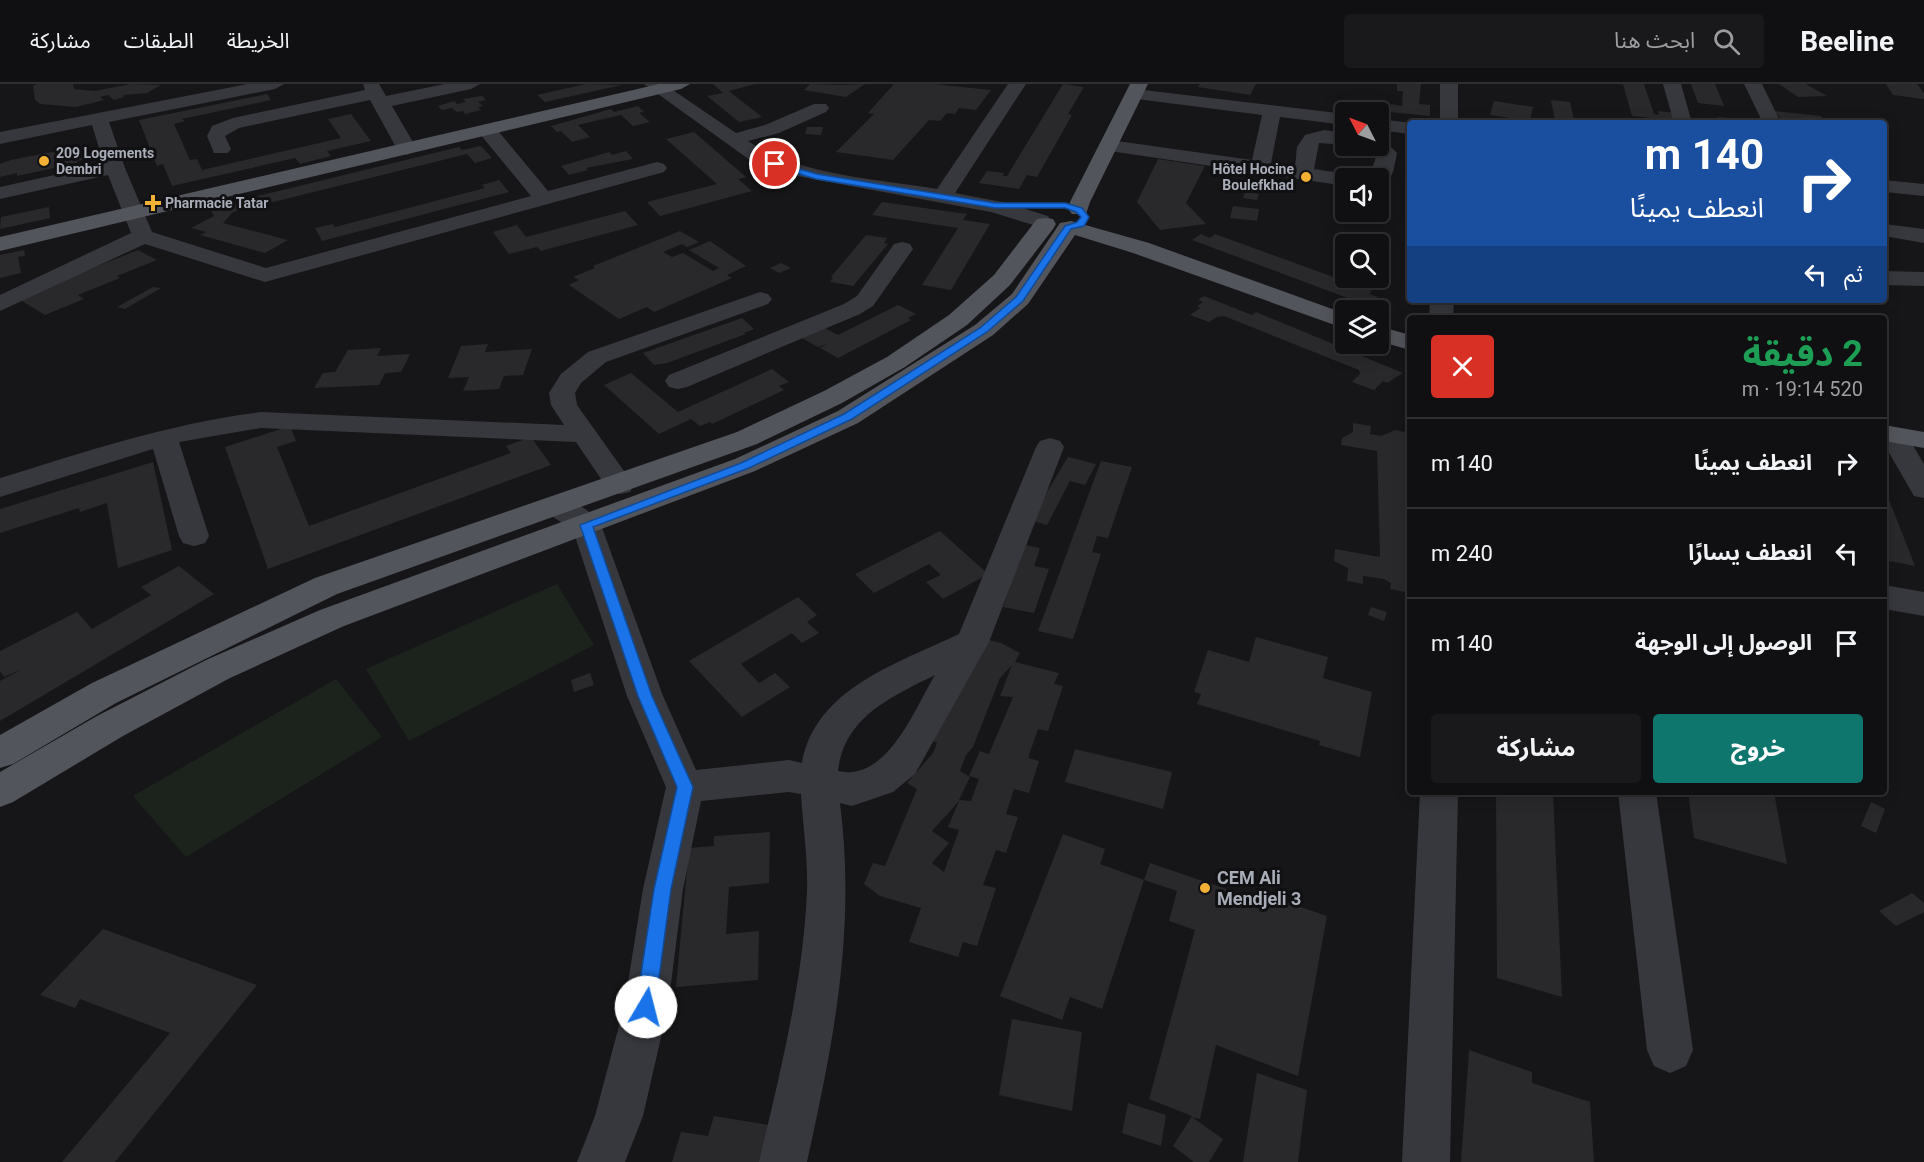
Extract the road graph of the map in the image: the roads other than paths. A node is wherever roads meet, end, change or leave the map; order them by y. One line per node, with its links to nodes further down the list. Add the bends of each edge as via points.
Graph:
1 (275, 84): 13 (street)
2 (471, 84): 10 (street)
3 (681, 84): 8 (main road)
4 (1017, 84): 35 (street)
5 (1449, 84): 15 (street)
6 (1672, 84): 16 (street)
7 (1753, 84): 17 (street)
8 (657, 86): 20 (main road); 23 (street)
9 (1137, 89): 12 (street); 24 (main road)
10 (377, 93): 25 (street, via 233,124 219,130 216,136); 26 (street)
11 (820, 108): 23 (street)
12 (1272, 111): 14 (street); 27 (street)
13 (99, 119): 21 (street); 28 (street)
14 (1335, 119)
15 (1449, 120)
16 (1682, 120)
17 (1771, 120)
18 (1389, 125): 19 (street)
19 (1407, 128)
20 (487, 130): 26 (main road); 36 (street)
21 (0, 138)
22 (1335, 138): 30 (street, via 1312,139 1306,147)
23 (732, 141): 35 (street, via 761,159 788,169)
24 (1110, 146): 27 (street); 40 (main road, via 1080,202)
25 (221, 149)
26 (407, 149): 38 (main road)
27 (1260, 167): 30 (street)
28 (115, 168): 34 (street); 38 (street)
29 (657, 168): 36 (street)
30 (1304, 174): 31 (street)
31 (1335, 178)
32 (1887, 186): 33 (street)
33 (1924, 190)
34 (0, 193)
35 (943, 195): 40 (street)
36 (544, 199): 43 (street, via 266,275)
37 (1887, 212): 39 (street)
38 (135, 213): 43 (street); 44 (main road)
39 (1924, 218)
40 (1061, 223): 45 (main road); 45 (main road, via 1088,245); 59 (main road, via 1024,254 988,295 896,362 747,438); 62 (main road, via 1020,299 984,330 848,417 745,465)
41 (1887, 230): 42 (street)
42 (1924, 236)
43 (143, 237): 49 (street)
44 (0, 244)
45 (1134, 246): 50 (main road)
46 (902, 249): 52 (street, via 865,301)
47 (1887, 278): 48 (street)
48 (1924, 279)
49 (0, 304)
50 (1335, 318)
51 (1389, 336): 53 (main road)
52 (776, 340): 54 (street); 55 (street, via 749,303 597,357 570,379 562,393 564,405)
53 (1407, 342)
54 (678, 381)
55 (584, 434): 56 (street, via 261,420 224,423); 59 (street)
56 (163, 437): 60 (street); 63 (street)
57 (1909, 439): 61 (street)
58 (1050, 447): 66 (street)
59 (620, 485): 62 (main road)
60 (0, 488)
61 (1924, 489)
62 (571, 516): 67 (main road, via 326,586 104,693); 69 (street); 70 (main road, via 218,669 110,726)
63 (194, 536)
64 (1887, 598): 65 (street)
65 (1924, 604)
66 (972, 642): 68 (street, via 858,702 837,722 823,747); 68 (street, via 902,763 880,781 852,790)
67 (0, 753)
68 (817, 780): 69 (street, via 789,776); 75 (street, via 826,853 823,959)
69 (685, 787): 74 (street, via 663,889 646,1007 619,1116)
70 (0, 791)
71 (1439, 795): 76 (street)
72 (1637, 795): 73 (street)
73 (1670, 1050)
74 (601, 1162)
75 (783, 1162)
76 (1426, 1162)

